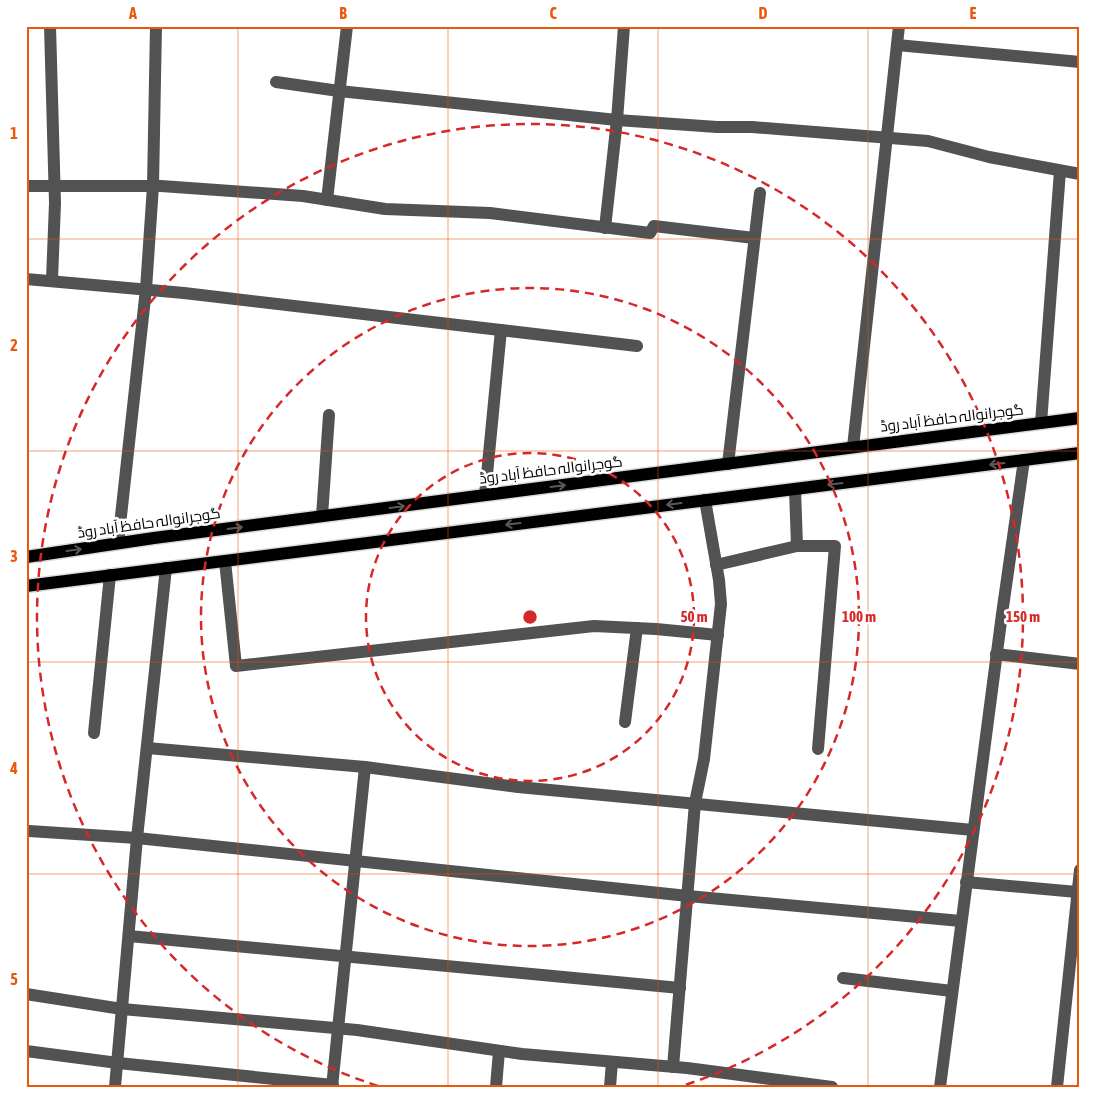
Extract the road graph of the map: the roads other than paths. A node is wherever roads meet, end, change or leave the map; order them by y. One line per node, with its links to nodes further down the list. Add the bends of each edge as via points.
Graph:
1 (50, 26): 15 (street)
2 (156, 26): 16 (street)
3 (347, 26): 9 (street)
4 (624, 26): 10 (street)
5 (899, 26): 6 (street)
6 (897, 45): 7 (street); 11 (street)
7 (1080, 62)
8 (276, 82): 9 (street)
9 (339, 91): 10 (street); 18 (street)
10 (617, 120): 11 (street); 19 (street)
11 (887, 137): 12 (street, via 928,141); 29 (street)
12 (1060, 171): 13 (street); 28 (street)
13 (1080, 174)
14 (26, 186): 15 (street)
15 (55, 186): 16 (street); 22 (street)
16 (153, 186): 18 (street); 23 (street)
17 (760, 193): 20 (street)
18 (327, 200): 19 (street, via 385,210 490,213)
19 (605, 228): 20 (street, via 650,233 654,226)
20 (754, 238): 32 (street)
21 (26, 278): 22 (street)
22 (52, 280): 23 (street)
23 (146, 289): 24 (street); 37 (street)
24 (501, 330): 25 (street); 34 (street)
25 (636, 346)
26 (329, 415): 36 (street)
27 (1080, 418): 28 (main road, گوجرانوالہ حافظ آباد روڈ)
28 (1041, 423): 29 (main road, گوجرانوالہ حافظ آباد روڈ)
29 (853, 447): 32 (main road, گوجرانوالہ حافظ آباد روڈ)
30 (1080, 453): 31 (main road)
31 (1024, 460): 33 (main road, one-way to 33); 47 (street)
32 (728, 464): 34 (main road, گوجرانوالہ حافظ آباد روڈ, one-way to 32)
33 (795, 489): 35 (main road); 38 (street)
34 (484, 495): 36 (main road, گوجرانوالہ حافظ آباد روڈ, one-way to 34)
35 (705, 500): 40 (main road, one-way to 40); 41 (street)
36 (322, 516): 37 (main road, گوجرانوالہ حافظ آباد روڈ, one-way to 36)
37 (118, 543): 39 (main road, گوجرانوالہ حافظ آباد روڈ, one-way to 37)
38 (797, 546): 41 (street); 52 (street, via 835,546)
39 (26, 557)
40 (225, 561): 42 (main road); 45 (street, via 236,666 594,626)
41 (716, 565): 46 (street, via 721,604)
42 (166, 568): 43 (main road); 51 (street)
43 (110, 575): 44 (main road); 50 (street)
44 (26, 586)
45 (636, 628): 46 (street); 49 (street)
46 (718, 635): 54 (street, via 704,759)
47 (996, 654): 48 (street); 55 (street)
48 (1080, 664)
49 (625, 722)
50 (94, 733)
51 (147, 748): 53 (street); 57 (street)
52 (818, 749)
53 (365, 767): 54 (street, via 518,787); 58 (street)
54 (695, 803): 55 (street); 61 (street)
55 (973, 830): 60 (street)
56 (29, 831): 57 (street)
57 (137, 838): 58 (street); 64 (street)
58 (355, 861): 61 (street); 65 (street)
59 (1080, 870): 62 (street)
60 (966, 882): 62 (street); 63 (street)
61 (688, 896): 63 (street); 67 (street)
62 (1078, 896): 85 (street)
63 (961, 921): 68 (street)
64 (129, 936): 65 (street); 70 (street)
65 (346, 956): 67 (street); 71 (street)
66 (843, 978): 68 (street)
67 (680, 988): 76 (street)
68 (952, 991): 84 (street)
69 (26, 994): 70 (street)
70 (122, 1009): 71 (street); 75 (street)
71 (338, 1028): 73 (street); 78 (street)
72 (26, 1051): 75 (street)
73 (499, 1051): 74 (street); 80 (street)
74 (612, 1062): 76 (street); 81 (street)
75 (118, 1063): 78 (street); 79 (street)
76 (674, 1067): 77 (street)
77 (726, 1073): 82 (street); 83 (street)
78 (332, 1086)
79 (116, 1087)
80 (496, 1087)
81 (610, 1087)
82 (725, 1087)
83 (832, 1087)
84 (940, 1087)
85 (1057, 1087)

